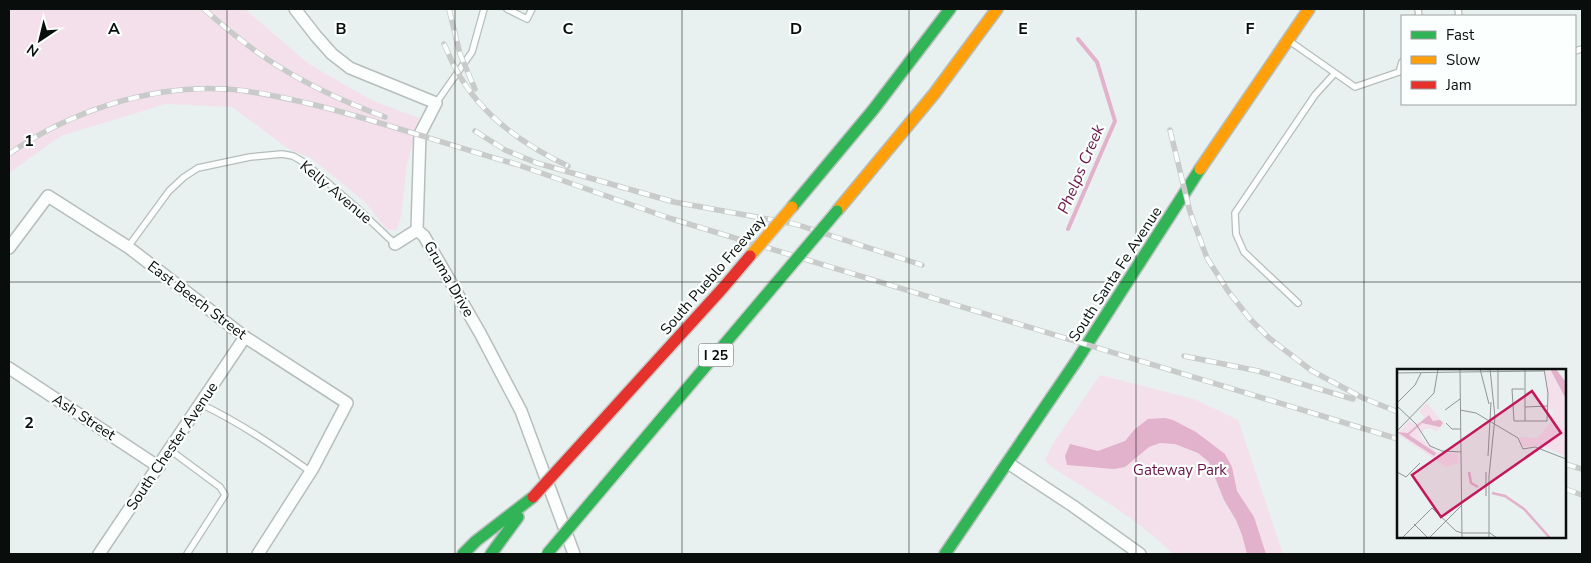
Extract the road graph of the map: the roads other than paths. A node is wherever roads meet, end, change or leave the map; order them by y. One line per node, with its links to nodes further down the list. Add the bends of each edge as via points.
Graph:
1 (295, 9): 11 (street, via 332,54 350,68)
2 (484, 9): 11 (lane, via 472,52)
3 (508, 9): 4 (lane, via 527,19)
4 (532, 9)
5 (950, 9): 24 (main road, South Pueblo Freeway / I 25, bridge, via 853,136 722,288)
6 (997, 9): 30 (main road, I 25, bridge, via 934,94)
7 (1309, 9): 8 (main road, South Santa Fe Avenue)
8 (1288, 40): 9 (lane); 21 (main road, South Santa Fe Avenue)
9 (1335, 73): 10 (lane, via 1355,87); 16 (lane, via 1315,95 1235,213 1236,234 1244,252)
10 (1400, 73)
11 (436, 103): 12 (street, Gruma Drive, via 420,134)
12 (418, 230): 13 (street); 31 (street, Gruma Drive, via 480,333 520,411)
13 (395, 244): 14 (lane, Kelly Avenue, via 305,163 282,154 198,168 169,191)
14 (128, 247): 15 (street, East Beech Street, via 48,196); 17 (street, East Beech Street)
15 (9, 248)
16 (1298, 303)
17 (245, 337): 19 (street, South Chester Avenue); 23 (street, East Beech Street, via 347,403)
18 (9, 368): 22 (street, Ash Street)
19 (201, 404): 20 (street, South Chester Avenue); 23 (lane, via 262,437)
20 (170, 450): 22 (street, South Chester Avenue); 26 (lane, via 220,487 225,495)
21 (1008, 463): 32 (main road, South Santa Fe Avenue); 33 (street)
22 (159, 467): 25 (street, South Chester Avenue)
23 (311, 472): 27 (street)
24 (533, 497): 28 (main road); 29 (main road, South Pueblo Freeway / I 25)
25 (99, 554)
26 (187, 554)
27 (258, 554)
28 (463, 554)
29 (491, 554)
30 (547, 554)
31 (574, 554)
32 (945, 554)
33 (1140, 554)

